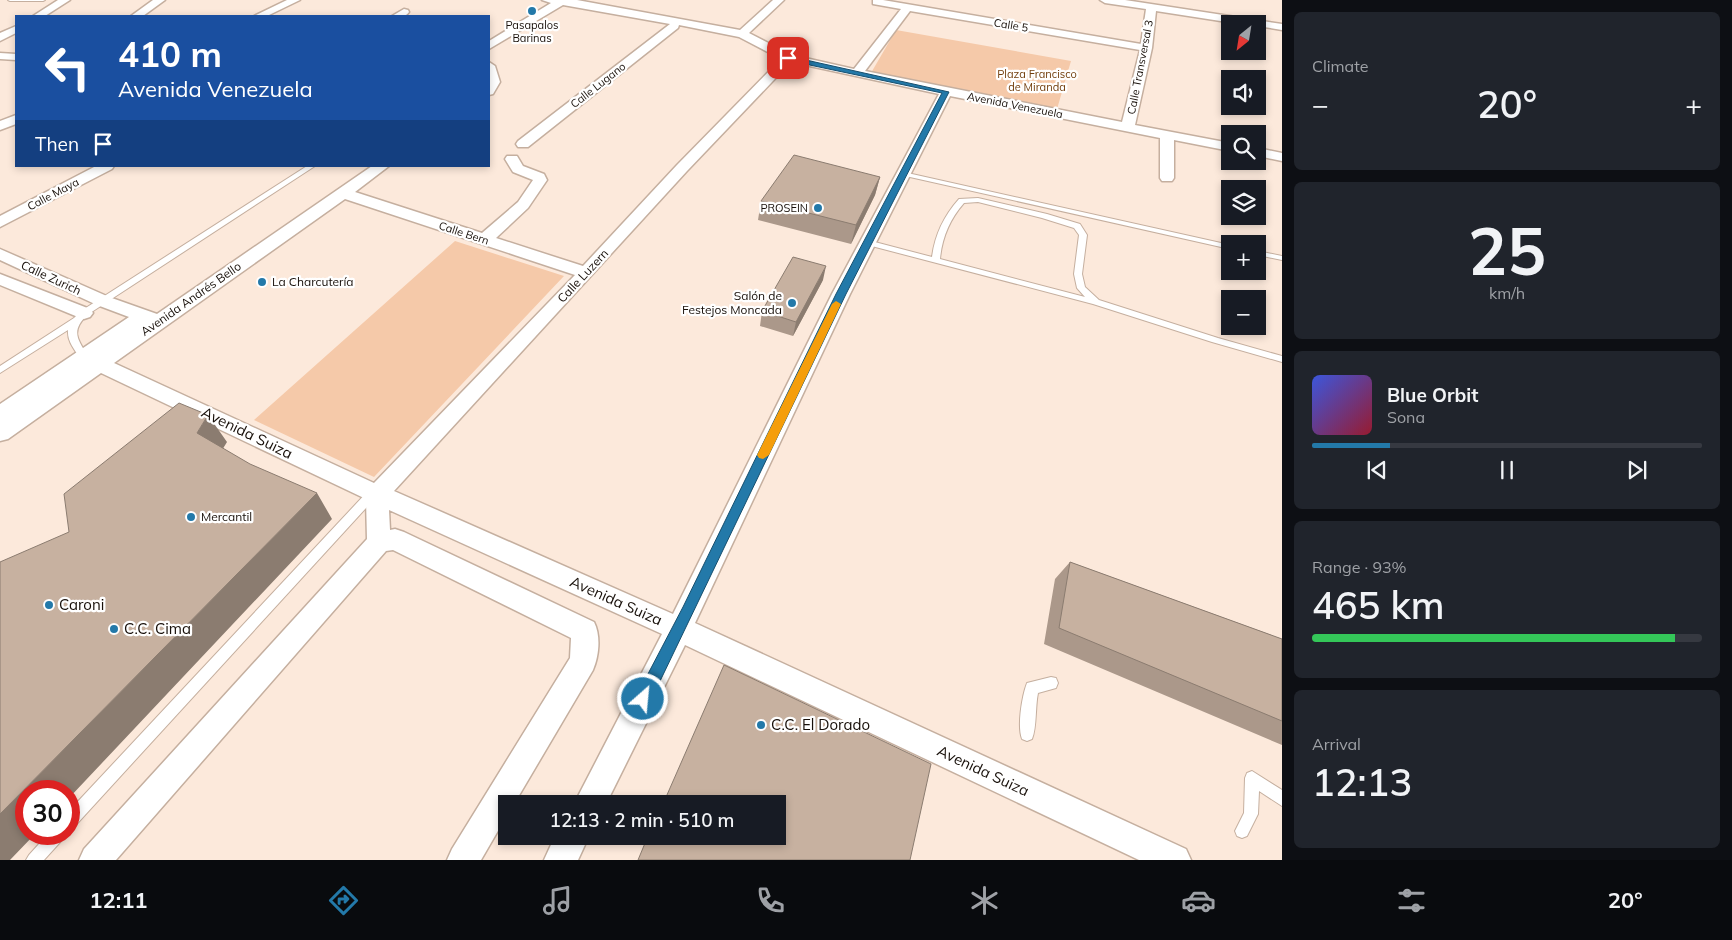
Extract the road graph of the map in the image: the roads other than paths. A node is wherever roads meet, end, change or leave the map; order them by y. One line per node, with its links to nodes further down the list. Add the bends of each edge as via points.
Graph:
1 (10, 0): 2 (lane)
2 (43, 0)
3 (66, 0): 15 (street)
4 (160, 0): 16 (street)
5 (295, 0): 17 (street)
6 (548, 0): 9 (street, Avenida Venezuela)
7 (779, 0): 21 (street)
8 (1105, 0): 12 (street)
9 (562, 1): 14 (street, Avenida Venezuela, via 570,7); 23 (street)
10 (877, 2): 13 (street, Calle 5)
11 (639, 4): 14 (street)
12 (1151, 7): 19 (street); 24 (street, Calle Transversal 3)
13 (907, 8): 24 (street, Calle 5); 29 (street)
14 (623, 14): 18 (street, Avenida Venezuela); 21 (street, Avenida Venezuela)
15 (40, 15)
16 (138, 15)
17 (261, 15)
18 (674, 26): 25 (street, Avenida Venezuela, via 727,36); 36 (street, Calle Lugano)
19 (1282, 27)
20 (15, 30): 22 (street)
21 (742, 34): 25 (street, Avenida Venezuela)
22 (0, 38)
23 (490, 45)
24 (1146, 48): 34 (street, Calle Transversal 3)
25 (781, 54): 29 (street, Avenida Venezuela); 56 (street, Calle Luzern)
26 (0, 56): 27 (street)
27 (15, 57)
28 (490, 71): 30 (street, via 494,82)
29 (858, 73): 31 (street, Avenida Venezuela)
30 (490, 89)
31 (946, 92): 34 (street, Avenida Venezuela); 45 (street)
32 (15, 119): 33 (street)
33 (0, 126)
34 (1128, 126): 35 (street, Avenida Venezuela)
35 (1167, 135): 37 (street, Avenida Venezuela); 46 (street)
36 (523, 144)
37 (1221, 145)
38 (1266, 154): 39 (street)
39 (1282, 157)
40 (512, 158): 49 (street, via 518,169 540,180 523,204)
41 (105, 167): 48 (street, Calle Maya)
42 (310, 167): 58 (lane)
43 (361, 167): 60 (street, Avenida Andrés Bello)
44 (381, 167): 47 (street, Avenida Andrés Bello)
45 (903, 174): 50 (street); 51 (lane)
46 (1167, 178)
47 (343, 193): 49 (street, Calle Bern); 62 (street, Avenida Andrés Bello)
48 (0, 222)
49 (484, 240): 56 (street, Calle Bern)
50 (867, 242): 55 (lane); 70 (street)
51 (1221, 244)
52 (0, 254): 58 (street, Calle Zurich)
53 (1266, 255): 54 (lane)
54 (1282, 258)
55 (936, 260): 59 (lane); 59 (lane, via 936,248 949,214 962,201 978,200 1044,216 1077,226 1083,235 1078,274 1081,288)
56 (586, 273): 68 (street, Calle Luzern)
57 (0, 279): 61 (street, Calle Zurich)
58 (103, 301): 60 (street, Calle Zurich); 61 (lane)
59 (1096, 302): 64 (lane)
60 (142, 316): 62 (street, Calle Zurich); 63 (street, Avenida Andrés Bello)
61 (79, 317): 63 (lane, via 72,333 73,341); 65 (lane)
62 (160, 321): 63 (street, Avenida Andrés Bello)
63 (92, 359): 66 (street, Avenida Andrés Bello); 67 (street, Avenida Andrés Bello); 68 (street, Avenida Suiza)
64 (1282, 359)
65 (0, 370)
66 (0, 414)
67 (0, 433)
68 (375, 493): 69 (street); 70 (street, Avenida Suiza); 75 (lane)
69 (378, 542): 80 (street); 81 (street, via 396,539 585,631 583,661)
70 (679, 629): 73 (street); 83 (street, Avenida Suiza)
71 (1051, 683): 72 (lane, via 1032,688)
72 (1027, 734)
73 (594, 795)
74 (1282, 799): 76 (lane, via 1252,778 1251,814)
75 (80, 810)
76 (1242, 832)
77 (48, 845): 79 (lane)
78 (568, 845): 82 (street)
79 (34, 860)
80 (95, 860)
81 (463, 860)
82 (560, 860)
83 (1175, 860)

